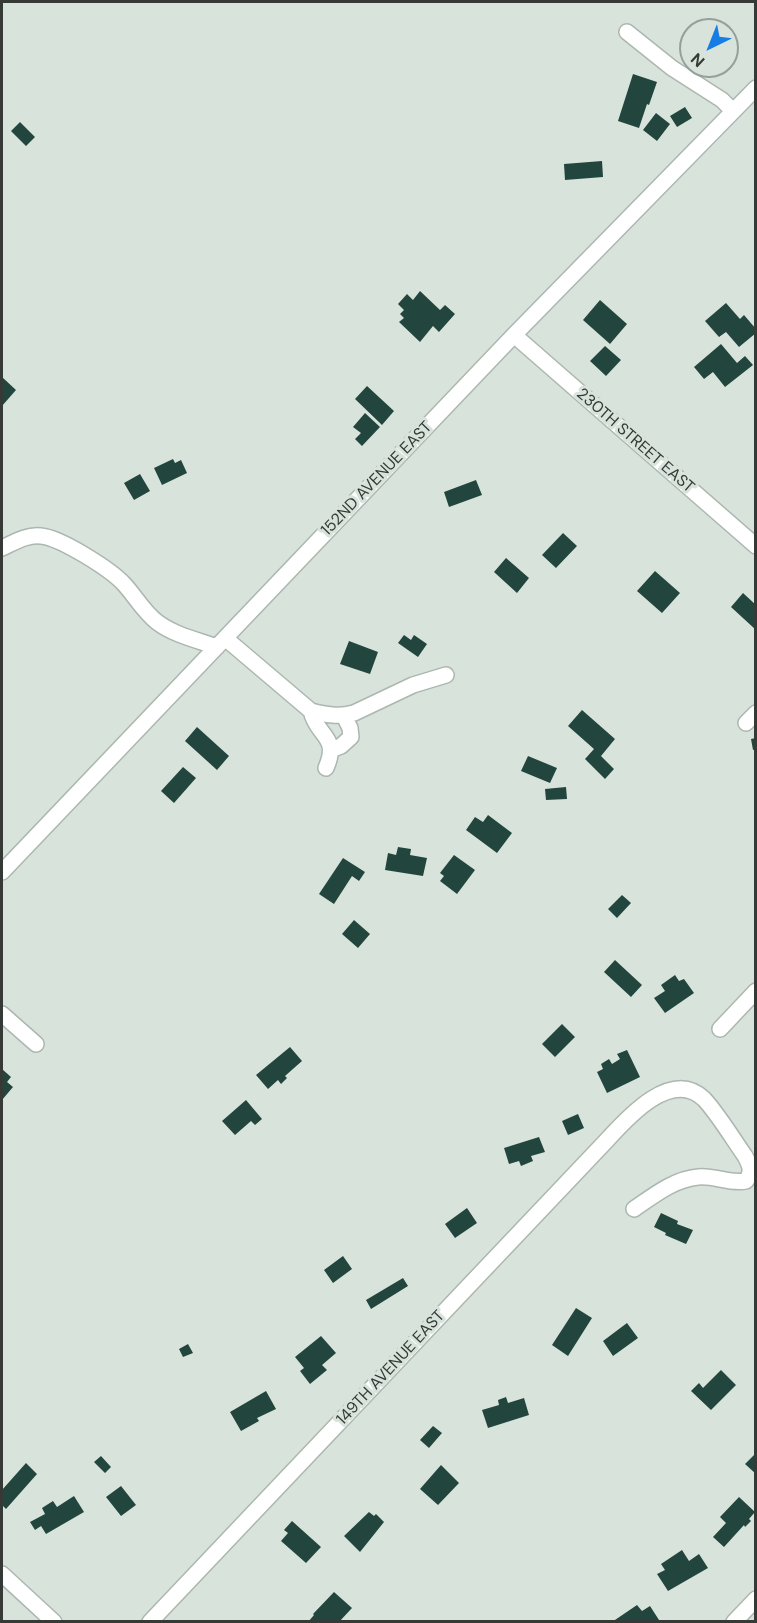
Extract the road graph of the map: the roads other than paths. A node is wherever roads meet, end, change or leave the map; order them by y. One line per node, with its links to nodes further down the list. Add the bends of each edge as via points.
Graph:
1 (627, 32): 3 (street)
2 (756, 88): 3 (street, 152ND AVENUE EAST)
3 (733, 111): 4 (street, 152ND AVENUE EAST)
4 (514, 335): 5 (street, 230TH STREET EAST); 7 (street, 152ND AVENUE EAST)
5 (756, 546)
6 (2, 548): 7 (street, via 22,538 40,536 72,548 122,582 158,622 177,633)
7 (221, 642): 9 (street); 13 (street, 152ND AVENUE EAST)
8 (446, 675): 10 (street, via 413,685)
9 (311, 711): 10 (street); 11 (street)
10 (344, 716): 11 (street, via 351,737)
11 (331, 750): 12 (street)
12 (326, 768)
13 (2, 872)
14 (756, 991): 16 (street)
15 (2, 1014): 17 (street)
16 (720, 1029)
17 (36, 1044)
18 (634, 1209): 22 (street, 149TH AVENUE EAST, via 664,1189 697,1177 735,1183 749,1177 751,1166 746,1156 703,1098 674,1090 660,1094 631,1113)
19 (2, 1574): 21 (street)
20 (756, 1599): 23 (street)
21 (54, 1622)
22 (150, 1622)
23 (734, 1622)

